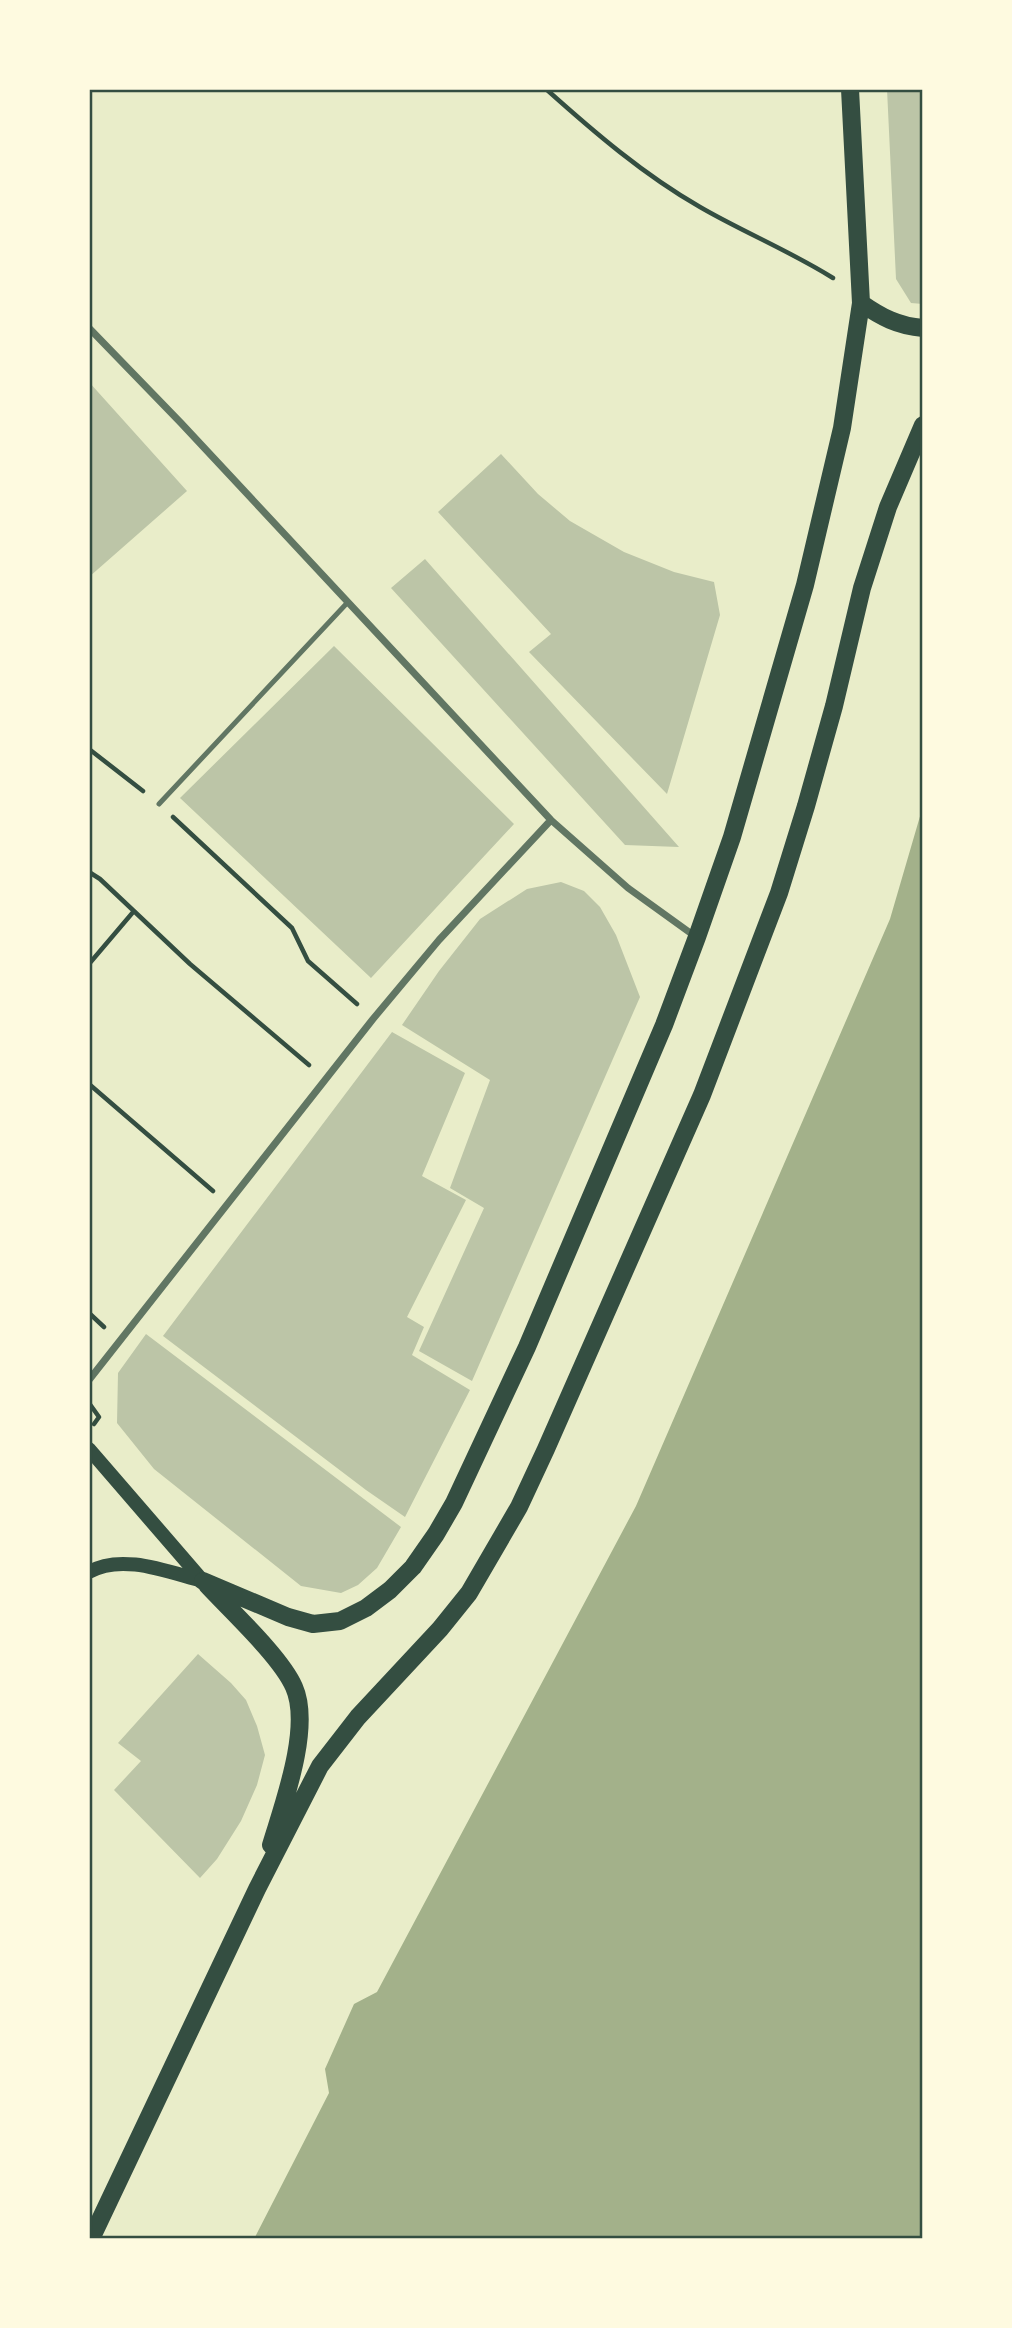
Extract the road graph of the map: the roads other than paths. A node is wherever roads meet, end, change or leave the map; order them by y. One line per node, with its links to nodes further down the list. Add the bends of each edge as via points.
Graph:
1 (850, 89): 2 (main road)
2 (861, 299): 4 (main road, via 883,319); 9 (main road, via 842,428 805,585 732,837)
3 (89, 328): 6 (street)
4 (923, 328)
5 (923, 425): 14 (main road, via 888,507 862,588 834,706 779,893 702,1095 546,1449 519,1507 469,1593 320,1766)
6 (348, 602): 7 (lane); 8 (street)
7 (159, 804)
8 (551, 820): 9 (street, via 628,888); 10 (street, via 373,1019)
9 (696, 937): 13 (main road, via 664,1025 505,1395 454,1503 413,1567 366,1608 340,1621 313,1624)
10 (89, 1380)
11 (89, 1449): 13 (main road)
12 (89, 1572): 13 (main road, via 120,1564)
13 (203, 1581): 14 (main road, via 295,1689 299,1712 295,1765)
14 (257, 1889): 15 (main road)
15 (91, 2239)

